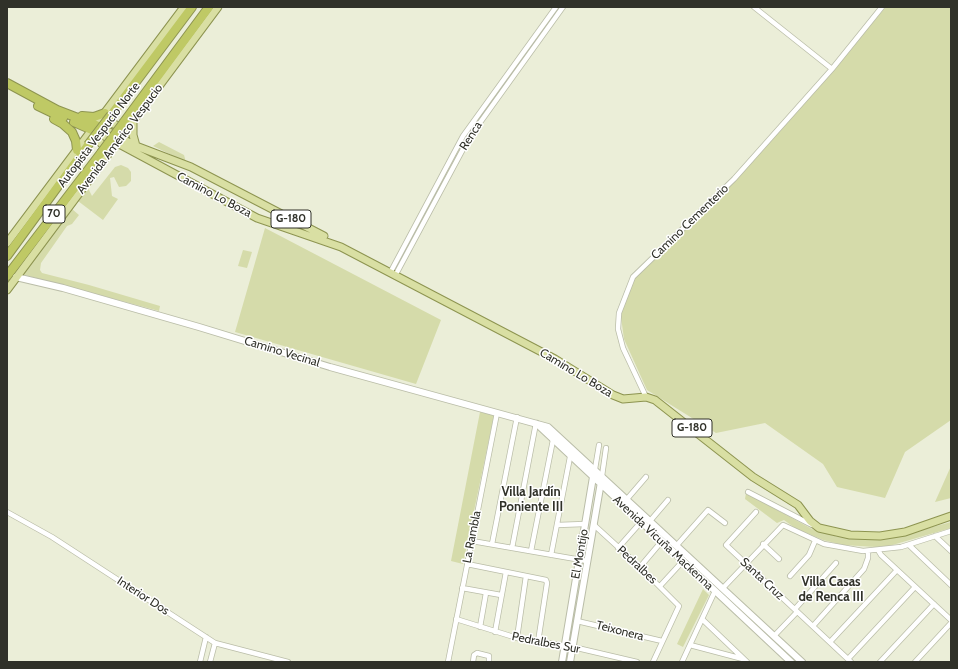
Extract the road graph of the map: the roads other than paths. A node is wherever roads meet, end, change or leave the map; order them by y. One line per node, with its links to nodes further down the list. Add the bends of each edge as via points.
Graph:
1 (184, 7): 16 (main road)
2 (192, 7): 16 (highway, Autopista Vespucio Norte / 70)
3 (209, 7): 18 (highway, Autopista Vespucio Norte / 70)
4 (218, 7): 17 (main road, Avenida Américo Vespucio)
5 (556, 7): 9 (street, Renca)
6 (563, 7): 10 (street, Renca)
7 (754, 7): 11 (street)
8 (882, 7): 11 (street, Camino Cementerio)
9 (548, 19): 10 (street); 25 (street, Renca, via 471,124)
10 (553, 22): 26 (street, Renca, via 469,138)
11 (832, 69): 38 (street, Camino Cementerio, via 734,179 633,278 619,313 618,329 628,360)
12 (7, 83): 15 (highway, G-180)
13 (7, 90): 14 (highway, G-180)
14 (43, 109): 19 (highway, G-180); 23 (highway, via 72,132)
15 (66, 114): 16 (highway, via 89,117); 19 (highway, G-180)
16 (108, 114): 18 (main road, via 108,120 116,126); 19 (main road); 21 (highway, Autopista Vespucio Norte / 70, bridge)
17 (132, 122): 18 (main road, Avenida Américo Vespucio); 22 (main road)
18 (126, 125): 20 (main road, Avenida Américo Vespucio); 24 (highway, Autopista Vespucio Norte / 70, bridge)
19 (94, 127): 20 (main road, Camino Lo Boza / G-180); 21 (main road)
20 (118, 141): 22 (main road, Camino Lo Boza / G-180); 24 (main road, Avenida Américo Vespucio); 28 (main road, Camino Lo Boza / G-180)
21 (87, 142): 23 (main road); 24 (main road, via 100,142); 33 (highway, Autopista Vespucio Norte / 70)
22 (136, 146): 27 (main road, Camino Lo Boza / G-180, via 191,167)
23 (77, 150): 31 (main road)
24 (105, 152): 35 (highway, Autopista Vespucio Norte / 70); 36 (main road, Avenida Américo Vespucio)
25 (444, 170): 26 (street); 29 (street, Renca)
26 (449, 173): 30 (street, Renca)
27 (223, 184): 28 (main road, via 224,192); 32 (main road, Camino Lo Boza / G-180)
28 (216, 196): 32 (main road, Camino Lo Boza / G-180, via 264,221)
29 (410, 236): 30 (street); 34 (street, Renca)
30 (415, 238): 34 (street, Renca)
31 (7, 243)
32 (341, 247): 34 (main road, Camino Lo Boza / G-180)
33 (7, 256)
34 (393, 274): 38 (main road, Camino Lo Boza / G-180, via 568,366 613,395 626,399)
35 (7, 276)
36 (16, 277): 37 (main road, Avenida Américo Vespucio); 39 (street, Camino Vecinal, via 63,288 336,369)
37 (7, 290)
38 (646, 398): 64 (main road, Camino Lo Boza / G-180, via 658,402 754,477 798,505)
39 (497, 413): 40 (street, Camino Vecinal); 67 (street, La Rambla)
40 (517, 417): 41 (street, Camino Vecinal); 70 (street)
41 (536, 423): 42 (street, Camino Vecinal); 43 (street, Avenida Vicuña Mackenna); 74 (street)
42 (548, 427): 47 (street, Avenida Vicuña Mackenna)
43 (553, 440): 46 (street, Avenida Vicuña Mackenna); 78 (street)
44 (599, 445): 47 (street, El Montijo)
45 (606, 448): 48 (street, El Montijo)
46 (570, 457): 49 (street, Avenida Vicuña Mackenna); 62 (street)
47 (595, 469): 48 (street, Avenida Vicuña Mackenna); 49 (street, El Montijo)
48 (602, 476): 51 (street, El Montijo); 53 (street, Avenida Vicuña Mackenna)
49 (593, 478): 51 (street, Avenida Vicuña Mackenna); 61 (street, El Montijo)
50 (646, 478): 53 (street)
51 (600, 485): 59 (street, Avenida Vicuña Mackenna); 63 (street, El Montijo)
52 (748, 492): 64 (street)
53 (627, 499): 58 (street, Avenida Vicuña Mackenna)
54 (668, 500): 58 (street)
55 (7, 512): 116 (street, Interior Dos, via 52,536)
56 (756, 512): 86 (street, Santa Cruz, via 726,545)
57 (951, 516): 64 (main road, via 905,532 880,536 843,534)
58 (650, 521): 72 (street, Avenida Vicuña Mackenna)
59 (641, 522): 69 (street, Avenida Vicuña Mackenna); 75 (street)
60 (725, 523): 72 (street, via 708,510)
61 (585, 524): 62 (street); 83 (street, El Montijo)
62 (557, 525): 81 (street)
63 (594, 525): 75 (street, Pedralbes); 84 (street, El Montijo)
64 (815, 526)
65 (951, 531): 66 (street)
66 (935, 536): 73 (street); 80 (street)
67 (472, 541): 70 (street); 88 (street, La Rambla)
68 (816, 541): 71 (street, via 783,525); 79 (street, via 840,548); 94 (street, via 808,556)
69 (662, 542): 76 (street, Avenida Vicuña Mackenna); 89 (street)
70 (492, 544): 74 (street)
71 (763, 544): 82 (street); 86 (street)
72 (677, 545): 76 (street); 92 (street, Avenida Vicuña Mackenna)
73 (909, 545): 77 (street); 96 (street)
74 (512, 548): 78 (street)
75 (618, 548): 89 (street, Pedralbes)
76 (672, 550): 85 (street, Avenida Vicuña Mackenna)
77 (878, 550): 79 (street); 90 (street)
78 (531, 551): 81 (street)
79 (868, 551): 112 (street, via 864,569)
80 (951, 551)
81 (551, 555): 83 (street)
82 (779, 559)
83 (579, 560): 84 (street); 123 (street, El Montijo)
84 (587, 561): 110 (street, El Montijo)
85 (683, 561): 95 (street, Avenida Vicuña Mackenna); 97 (street)
86 (746, 563): 100 (street); 106 (street, Santa Cruz)
87 (836, 563): 106 (street)
88 (467, 564): 91 (street); 99 (street, La Rambla)
89 (640, 567): 97 (street, Pedralbes)
90 (897, 570): 98 (street); 120 (street)
91 (506, 572): 93 (street); 103 (street)
92 (707, 573): 95 (street); 100 (street, Avenida Vicuña Mackenna)
93 (526, 576): 117 (street); 119 (street, via 547,581)
94 (790, 576)
95 (702, 579): 101 (street, Avenida Vicuña Mackenna)
96 (951, 585)
97 (660, 586): 118 (street, Pedralbes, via 679,606)
98 (915, 587): 104 (street); 126 (street)
99 (462, 588): 102 (street); 108 (street, La Rambla)
100 (723, 588): 105 (street, Avenida Vicuña Mackenna)
101 (715, 591): 107 (street, Avenida Vicuña Mackenna); 109 (street)
102 (486, 593): 103 (street); 113 (street)
103 (501, 595): 114 (street)
104 (934, 604): 111 (street); 140 (street)
105 (747, 611): 107 (street); 115 (street, Avenida Vicuña Mackenna)
106 (796, 611): 112 (street, Santa Cruz); 115 (street)
107 (742, 616): 138 (street, Avenida Vicuña Mackenna)
108 (456, 619): 113 (street, Pedralbes Sur); 130 (street, La Rambla)
109 (702, 620): 122 (street); 125 (street)
110 (577, 621): 118 (street, Teixonera); 124 (street, El Montijo)
111 (951, 621): 141 (street)
112 (813, 626): 120 (street, Santa Cruz)
113 (480, 627): 114 (street, Pedralbes Sur)
114 (495, 632): 117 (street, Pedralbes Sur)
115 (774, 636): 139 (street, Avenida Vicuña Mackenna)
116 (206, 637): 121 (street, Interior Dos); 127 (street)
117 (517, 638): 119 (street, Pedralbes Sur)
118 (662, 641): 136 (street)
119 (538, 642): 123 (street, Pedralbes Sur)
120 (830, 642): 126 (street, Santa Cruz)
121 (215, 643): 128 (street); 129 (street, Interior Dos)
122 (690, 645): 125 (street); 137 (street)
123 (564, 646): 124 (street, Pedralbes Sur); 133 (street, El Montijo)
124 (573, 647): 134 (street, El Montijo); 135 (street, Pedralbes Sur)
125 (746, 661)
126 (850, 661)
127 (200, 662)
128 (210, 662)
129 (288, 662)
130 (448, 662)
131 (473, 662): 132 (street, via 477,653 489,656)
132 (489, 662)
133 (562, 662)
134 (570, 662)
135 (637, 662)
136 (652, 662)
137 (682, 662)
138 (791, 662)
139 (802, 662)
140 (880, 662)
141 (915, 662)

